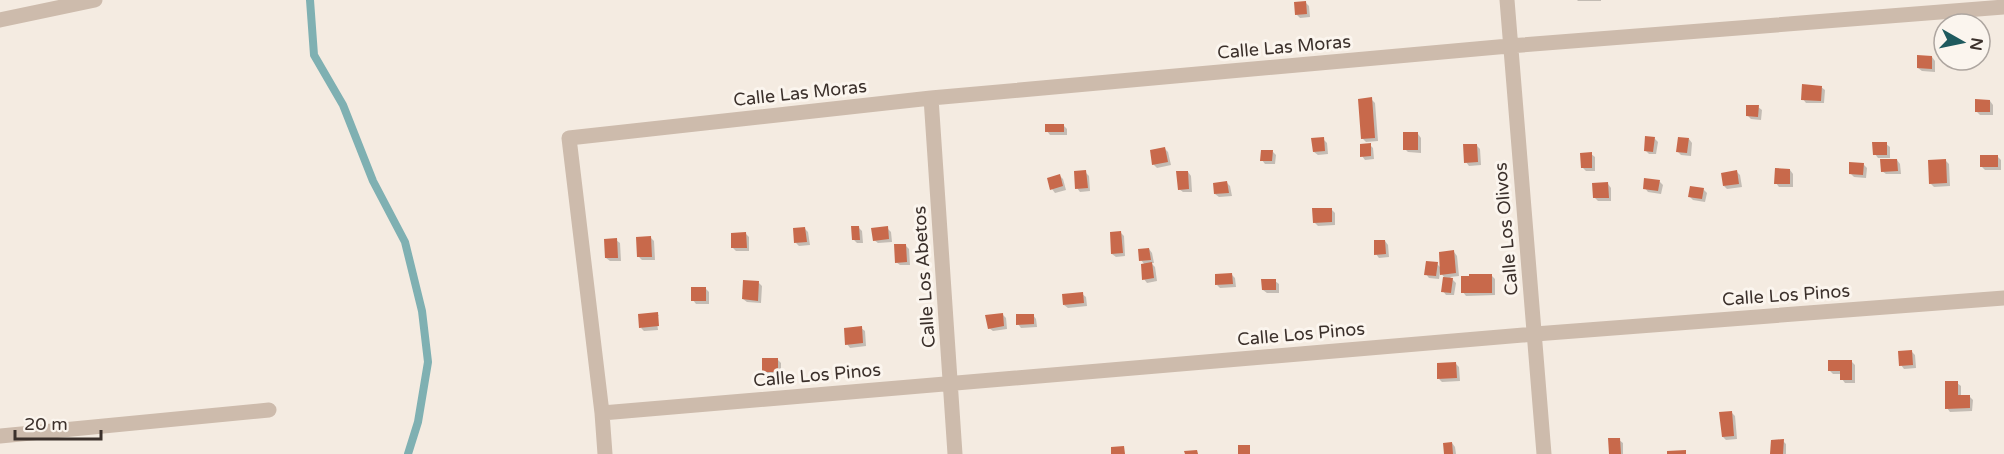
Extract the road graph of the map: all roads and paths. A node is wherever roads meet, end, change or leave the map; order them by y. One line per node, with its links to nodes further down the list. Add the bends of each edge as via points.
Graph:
1 (95, 0): 4 (street)
2 (1507, 0): 5 (street, Calle Los Olivos)
3 (2004, 7): 5 (street, Calle Las Moras)
4 (0, 21)
5 (1509, 46): 6 (street, Calle Las Moras); 8 (street, Calle Los Olivos)
6 (931, 98): 9 (street, Calle Los Abetos); 11 (street, Calle Las Moras, via 569,138)
7 (2004, 298): 8 (street, Calle Los Pinos)
8 (1535, 334): 9 (street, Calle Los Pinos); 15 (street, Calle Los Olivos)
9 (951, 383): 11 (street, Calle Los Pinos); 14 (street, Calle Los Abetos)
10 (269, 410): 12 (street)
11 (602, 413): 13 (street)
12 (0, 436)
13 (604, 454)
14 (955, 454)
15 (1544, 454)

